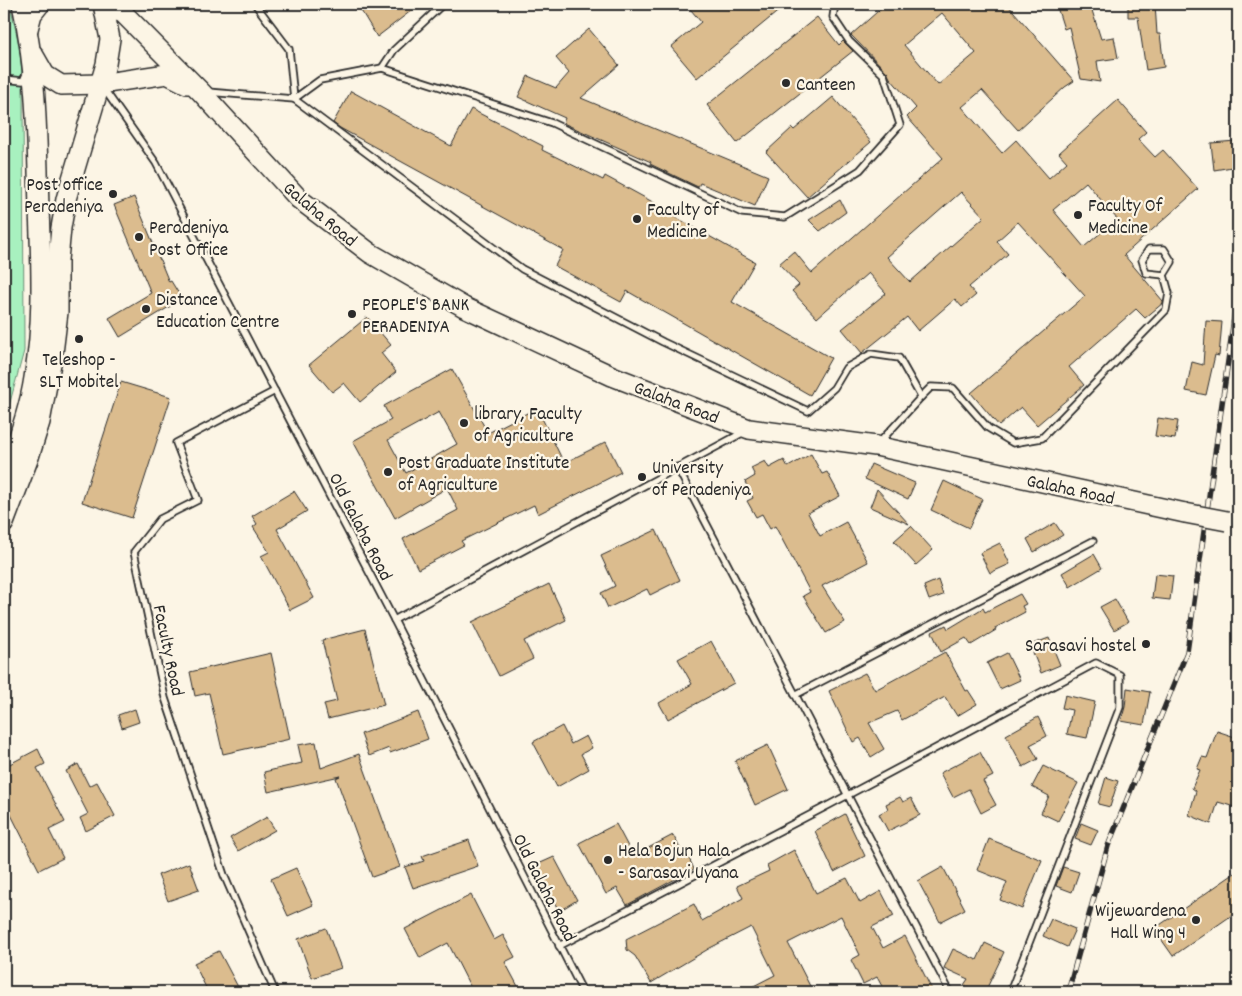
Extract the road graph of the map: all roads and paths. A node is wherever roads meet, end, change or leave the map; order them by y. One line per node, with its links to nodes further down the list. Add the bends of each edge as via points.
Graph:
1 (22, 4): 7 (main road)
2 (40, 4): 7 (main road, via 32,14)
3 (103, 4): 11 (main road, via 110,39); 12 (main road, Galaha Road, via 123,14)
4 (255, 4): 13 (lane, via 289,49)
5 (443, 4): 9 (lane, via 394,50)
6 (835, 4): 9 (lane, via 833,17 849,41 884,75 900,125 860,170 785,217 742,213 552,123)
7 (28, 29): 8 (main road)
8 (31, 56): 10 (lane, via 23,80); 11 (main road, Galaha Road, via 45,75 61,85); 20 (main road, via 38,138 40,340 34,381)
9 (382, 68): 13 (lane, via 320,80)
10 (4, 79)
11 (100, 84): 12 (main road, Galaha Road, via 167,74); 15 (lane, Old Galaha Road, via 156,163); 21 (main road, via 66,199 58,260 54,353 40,422)
12 (201, 92): 13 (lane); 17 (main road, Galaha Road, via 299,199 370,253 464,307 594,368)
13 (294, 99): 16 (lane, via 522,268 663,342 808,412 834,388 846,368 870,354 899,358)
14 (1164, 274): 14 (lane, via 1172,262 1164,249 1150,249 1142,260 1146,273); 16 (lane, via 1169,293 1166,310 1042,438 1013,443 988,428 952,388 930,387)
15 (274, 391): 24 (lane, Old Galaha Road); 28 (lane, Faculty Road, via 176,443 198,500 160,519 134,552 165,698 224,875)
16 (921, 397): 18 (lane)
17 (749, 429): 18 (main road, Galaha Road); 19 (lane)
18 (876, 446): 22 (main road, Galaha Road, bridge)
19 (677, 468): 24 (lane); 25 (lane)
20 (4, 480)
21 (4, 523)
22 (1233, 523)
23 (1092, 541): 25 (lane)
24 (394, 620): 27 (lane, Old Galaha Road)
25 (795, 695): 26 (lane)
26 (847, 795): 27 (lane); 30 (lane); 31 (lane, via 1096,663 1120,675 1120,707)
27 (559, 946): 29 (lane, Old Galaha Road)
28 (275, 992)
29 (583, 992)
30 (950, 992)
31 (1010, 992)

